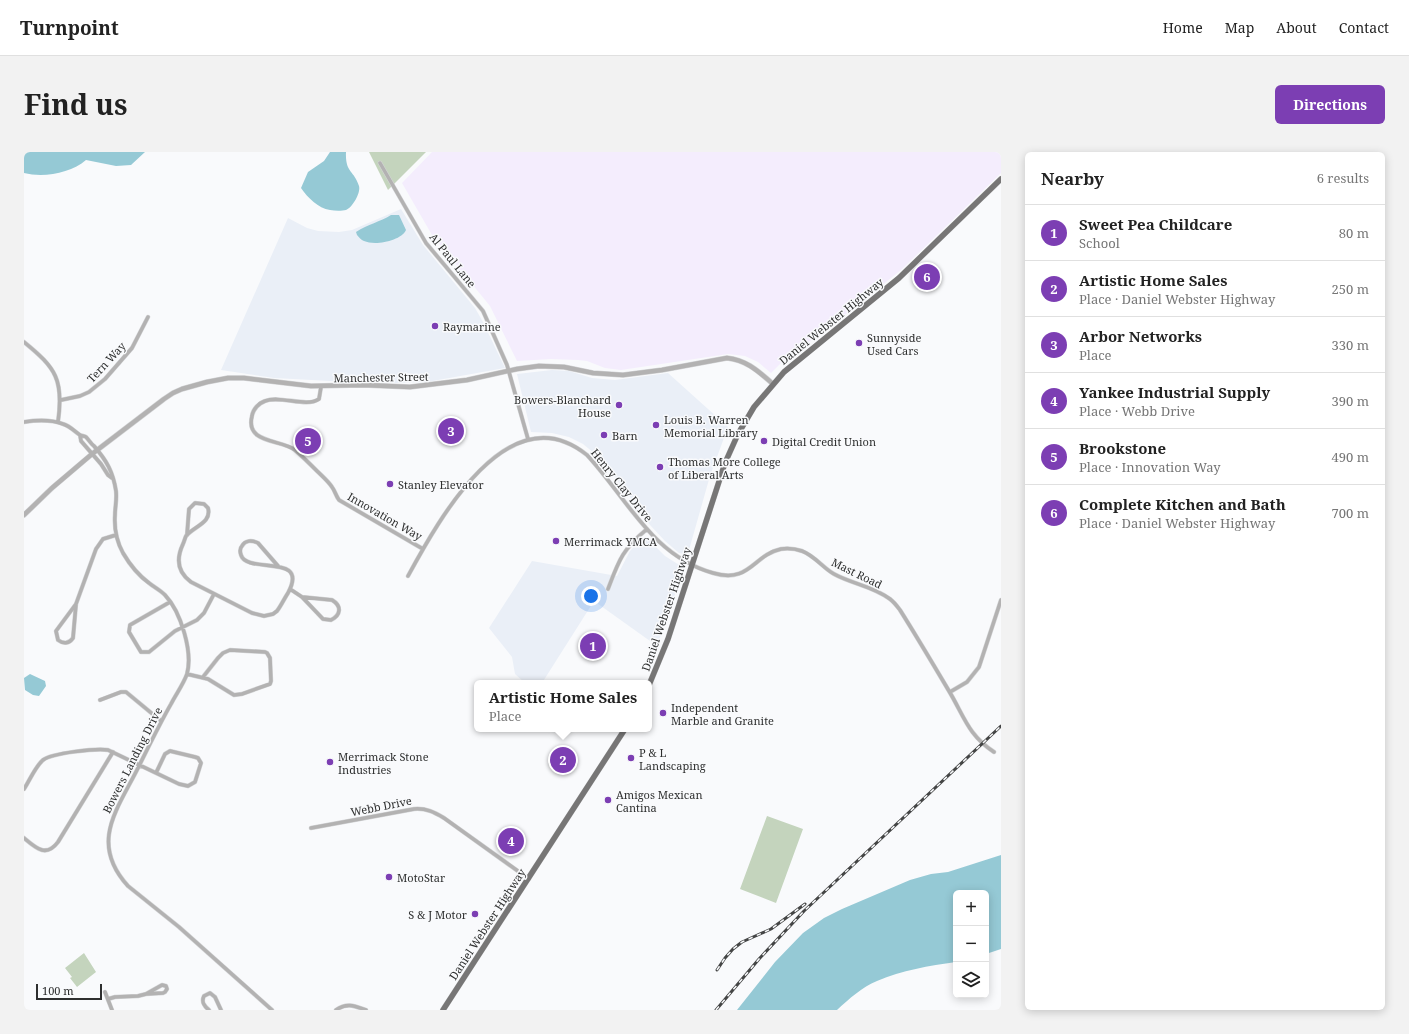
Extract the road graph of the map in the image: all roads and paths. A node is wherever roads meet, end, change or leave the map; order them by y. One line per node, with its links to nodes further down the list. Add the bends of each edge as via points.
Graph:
1 (380, 163): 5 (street, Al Paul Lane, via 426,243 483,312)
2 (1001, 179): 6 (main road, Daniel Webster Highway, via 899,278 800,357)
3 (148, 317): 8 (street, Tern Way, via 132,348 105,379 89,392)
4 (24, 342): 8 (street, via 51,368)
5 (509, 371): 6 (street, Manchester Street, via 548,366 623,375 727,358 747,363); 7 (street, Manchester Street, via 425,386); 12 (street)
6 (773, 384): 21 (main road, Daniel Webster Highway, via 754,407 734,442 718,482)
7 (321, 387): 13 (street, Manchester Street, via 244,378 207,382 173,393); 20 (street, Innovation Way, via 320,399 313,402 262,402 252,413 254,430 264,440 286,446 296,452 333,487 339,500)
8 (61, 400): 10 (street)
9 (24, 422): 10 (street)
10 (58, 422): 11 (street, Bowers Landing Drive)
11 (80, 435): 13 (street, Bowers Landing Drive, via 86,437); 14 (street, Bowers Landing Drive, via 81,441)
12 (528, 439): 17 (street, Henry Clay Drive, via 560,439 579,448 594,462); 20 (street, Henry Clay Drive, via 496,457 466,485 448,508)
13 (97, 450): 14 (street, Manchester Street); 15 (street, Bowers Landing Drive, via 110,468)
14 (92, 454): 15 (street, Bowers Landing Drive); 16 (street, Manchester Street)
15 (112, 478): 18 (street, Bowers Landing Drive, via 116,492)
16 (24, 515)
17 (647, 529): 21 (street, Henry Clay Drive, via 671,553); 25 (street, via 624,553)
18 (116, 535): 29 (street, Bowers Landing Drive, via 132,568 163,593); 30 (street, via 98,545)
19 (186, 536): 19 (street, via 189,509 195,503 204,504 209,510 207,519); 26 (street, via 179,553 180,570 188,580)
20 (423, 549): 23 (street, Henry Clay Drive)
21 (692, 565): 34 (main road, Daniel Webster Highway, via 663,653); 35 (street, Mast Road, via 712,573 733,575 745,571 776,550 796,549 808,554 835,574 890,599 900,610)
22 (278, 566): 22 (street, via 247,561 241,556 240,549 247,541 254,541); 24 (street, via 290,572 293,578)
23 (408, 576)
24 (290, 589): 26 (street, via 277,611 264,616 252,613); 27 (street)
25 (608, 589)
26 (214, 594): 31 (street, via 202,616)
27 (302, 597): 27 (street, via 332,600 338,606 339,614 331,620 323,619)
28 (1001, 600): 35 (street, via 978,667 967,682)
29 (170, 602): 31 (street, Bowers Landing Drive); 31 (street, via 132,623 129,626 130,632 139,650 146,653)
30 (76, 604): 30 (street, via 73,638 62,643 58,640 56,631)
31 (182, 628): 32 (street, Bowers Landing Drive, via 189,652)
32 (187, 674): 33 (street); 37 (street, Bowers Landing Drive)
33 (203, 677): 33 (street, via 230,693 242,694 272,682 270,658 265,652 227,651)
34 (651, 680)
35 (950, 692): 40 (street, Mast Road, via 971,732)
36 (100, 700): 37 (street, via 126,692)
37 (161, 721): 41 (street, Bowers Landing Drive)
38 (623, 732): 46 (main road, Daniel Webster Highway)
39 (113, 752): 41 (street); 43 (street, via 98,750 49,756 40,763); 45 (street, via 53,848 47,851 40,850)
40 (994, 752)
41 (139, 765): 42 (street); 54 (street, Bowers Landing Drive, via 111,823 108,841 116,869 128,886 179,927)
42 (156, 773): 42 (street, via 188,786 195,782 201,763 198,758 170,751)
43 (24, 789)
44 (311, 828): 46 (street, Webb Drive, via 425,809 444,818)
45 (24, 838)
46 (529, 879): 57 (main road, Daniel Webster Highway)
47 (105, 992): 49 (street)
48 (146, 994): 48 (street, via 163,994 167,989 162,985); 49 (street)
49 (108, 999): 51 (street)
50 (361, 1009): 55 (street, via 350,1004); 56 (street)
51 (112, 1010)
52 (208, 1010): 53 (street, via 202,1000 210,993 215,997)
53 (221, 1010)
54 (272, 1010)
55 (336, 1010)
56 (366, 1010)
57 (443, 1010)

